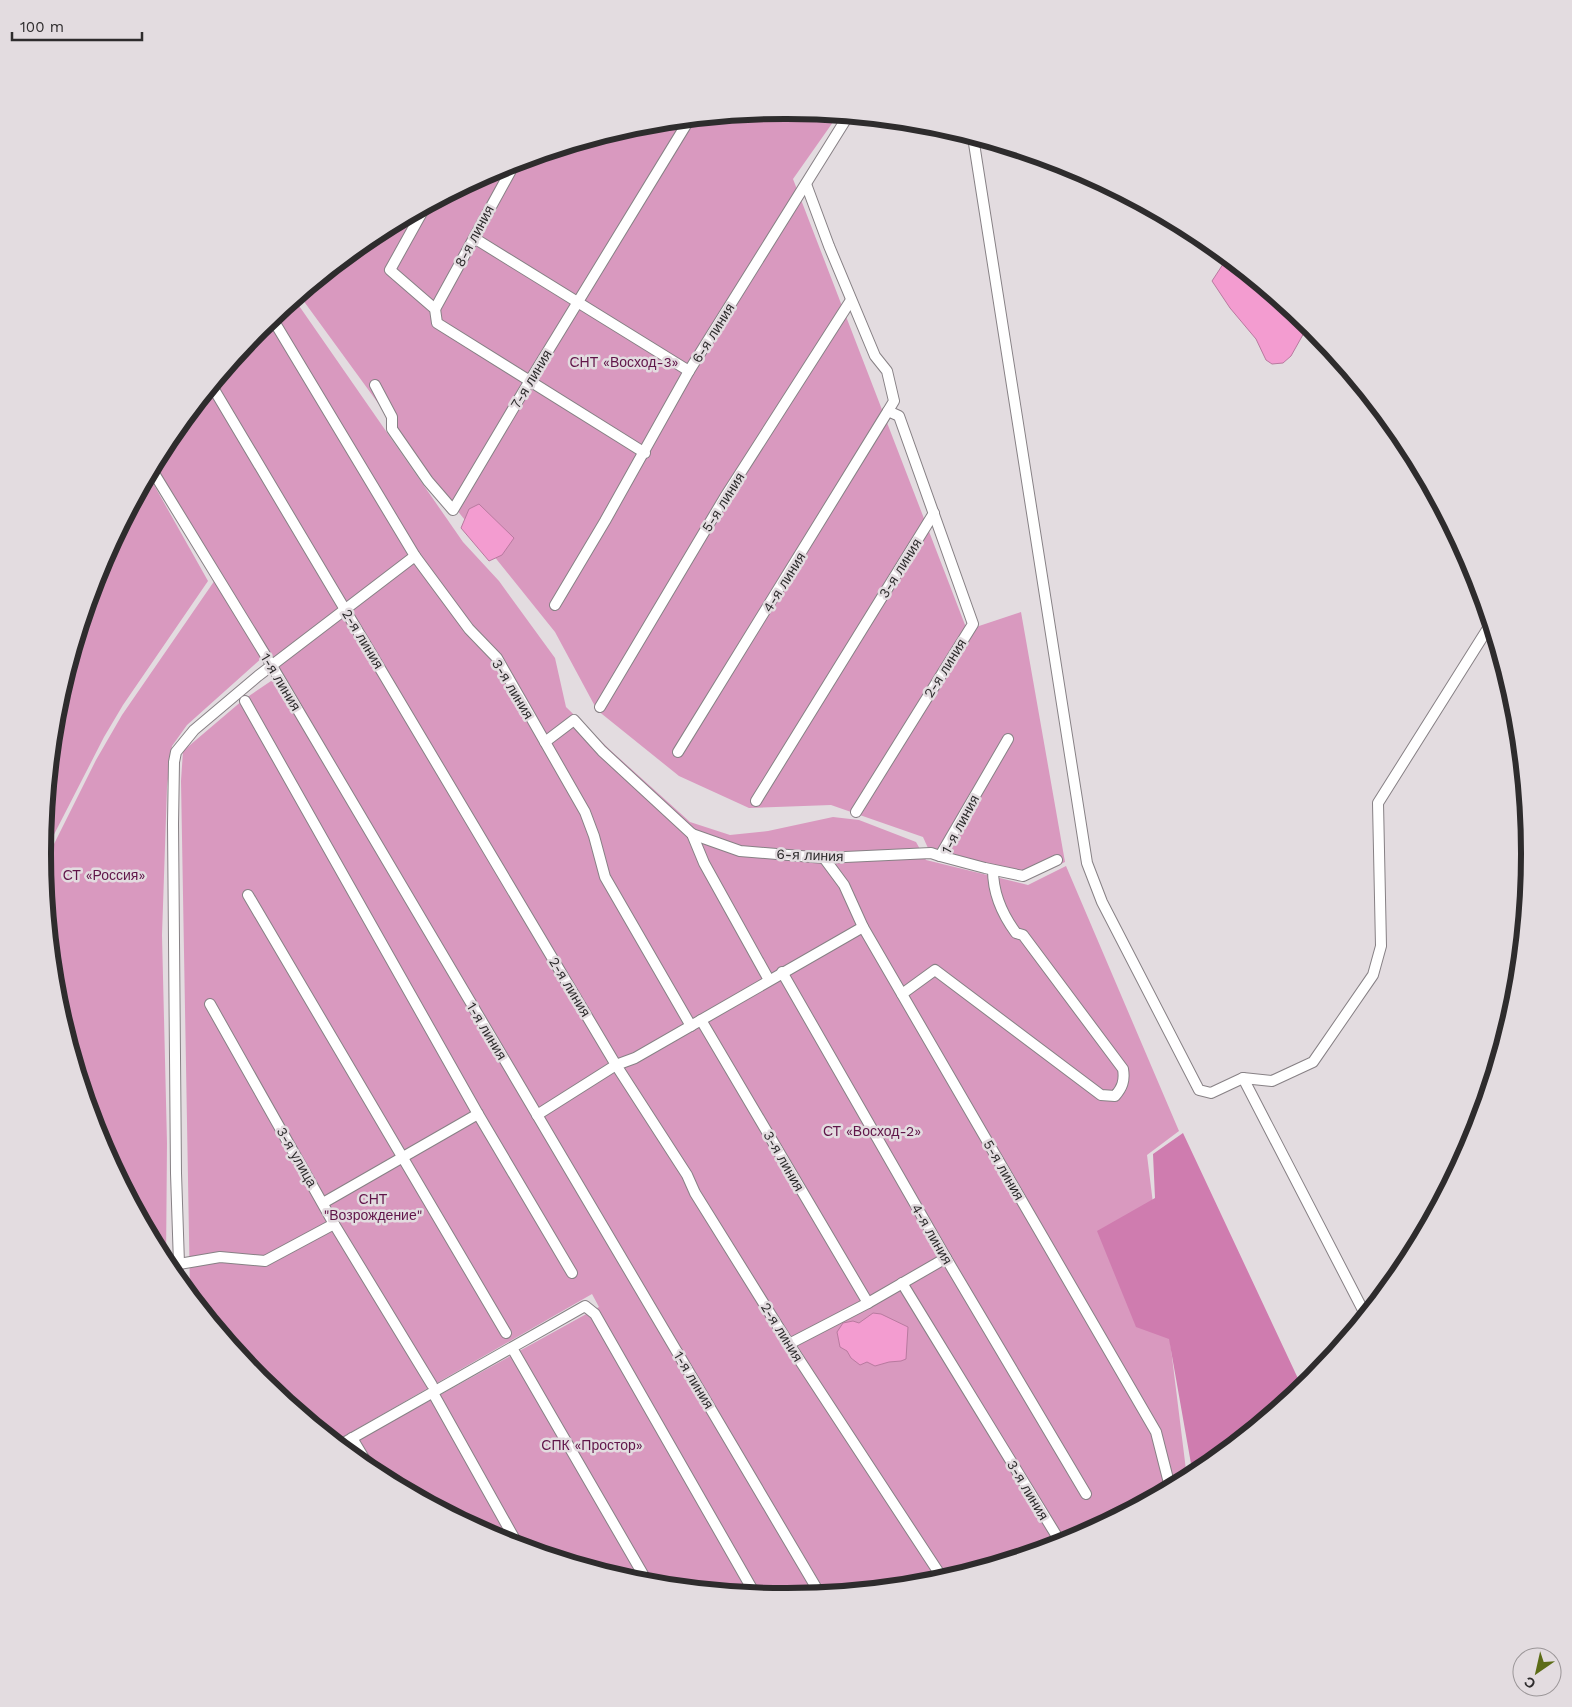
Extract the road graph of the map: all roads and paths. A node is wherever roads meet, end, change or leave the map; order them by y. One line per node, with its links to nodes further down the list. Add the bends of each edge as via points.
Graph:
1 (845, 121): 5 (street, 6-я линия)
2 (686, 126): 9 (street, 7-я линия)
3 (974, 144): 46 (street, via 1087,863 1102,902 1199,1090 1211,1093)
4 (509, 174): 7 (street, 8-я линия)
5 (806, 184): 8 (street); 12 (street, 6-я линия)
6 (420, 217): 10 (street, via 390,270)
7 (474, 238): 9 (street); 10 (street, 8-я линия)
8 (851, 300): 16 (street, via 875,356 887,371 894,401); 26 (street, 5-я линия, via 725,498)
9 (578, 303): 12 (street); 13 (street, 7-я линия)
10 (435, 309): 13 (street, via 437,323)
11 (276, 325): 20 (street, 3-я линия)
12 (689, 371): 17 (street, 6-я линия)
13 (529, 382): 14 (street, 7-я линия, via 453,510 428,481 392,429 392,417); 17 (street)
14 (375, 384)
15 (215, 391): 22 (street, 2-я линия)
16 (888, 411): 19 (street, via 899,416); 29 (street, 4-я линия)
17 (645, 453): 21 (street, 6-я линия)
18 (156, 476): 24 (street, 1-я линия)
19 (934, 513): 30 (street, 3-я линия); 31 (street, 2-я линия, via 973,624)
20 (415, 556): 22 (street); 28 (street, 3-я линия, via 469,629 497,658)
21 (555, 605)
22 (346, 609): 24 (street); 45 (street, 2-я линия)
23 (1486, 631): 46 (street, via 1378,803 1381,946 1373,975 1313,1062 1272,1081)
24 (272, 666): 48 (street, 1-я линия); 53 (street, via 194,730 176,752 174,762)
25 (245, 701): 47 (street)
26 (600, 707)
27 (1008, 739): 33 (street, 1-я линия)
28 (545, 742): 32 (street, via 574,720 602,751); 44 (street, 3-я линия, via 585,812 605,877)
29 (678, 752)
30 (756, 801)
31 (856, 812)
32 (692, 834): 34 (street, 6-я линия, via 740,851); 40 (street)
33 (936, 854): 34 (street, 6-я линия); 36 (street, 1-я линия)
34 (824, 858): 38 (street, 5-я линия, via 844,885)
35 (1057, 860): 36 (street, 1-я линия, via 1023,876)
36 (993, 870): 41 (street, via 996,899 1010,925 1016,933 1023,935 1123,1069 1121,1089 1115,1096 1101,1095 935,970)
37 (248, 895): 49 (street)
38 (863, 927): 39 (street); 41 (street, 5-я линия)
39 (782, 972): 40 (street); 52 (street, 4-я линия)
40 (769, 980): 43 (street)
41 (902, 994): 65 (street, 5-я линия, via 1156,1432)
42 (210, 1004): 50 (street, 3-я улица)
43 (701, 1020): 44 (street); 56 (street, 3-я линия)
44 (691, 1026): 45 (street, via 635,1058)
45 (616, 1065): 48 (street); 59 (street, 2-я линия)
46 (1243, 1078): 57 (street)
47 (478, 1114): 49 (street); 54 (street)
48 (537, 1115): 72 (street, 1-я линия)
49 (402, 1158): 50 (street); 58 (street)
50 (323, 1203): 51 (street, 3-я улица)
51 (334, 1224): 53 (street, via 265,1261 220,1257); 61 (street, 3-я улица)
52 (946, 1258): 55 (street); 66 (street, 4-я линия)
53 (179, 1264)
54 (572, 1273)
55 (902, 1283): 56 (street); 68 (street, 3-я линия)
56 (868, 1303): 59 (street)
57 (1362, 1309)
58 (506, 1333)
59 (790, 1344): 69 (street, 2-я линия)
60 (512, 1348): 61 (street); 70 (street); 71 (street, via 586,1306 595,1314)
61 (432, 1389): 62 (street); 67 (street, 3-я улица)
62 (352, 1438): 63 (street); 64 (street)
63 (346, 1441)
64 (360, 1451)
65 (1168, 1480)
66 (1086, 1494)
67 (512, 1535)
68 (1057, 1536)
69 (938, 1572)
70 (643, 1574)
71 (751, 1587)
72 (816, 1587)

